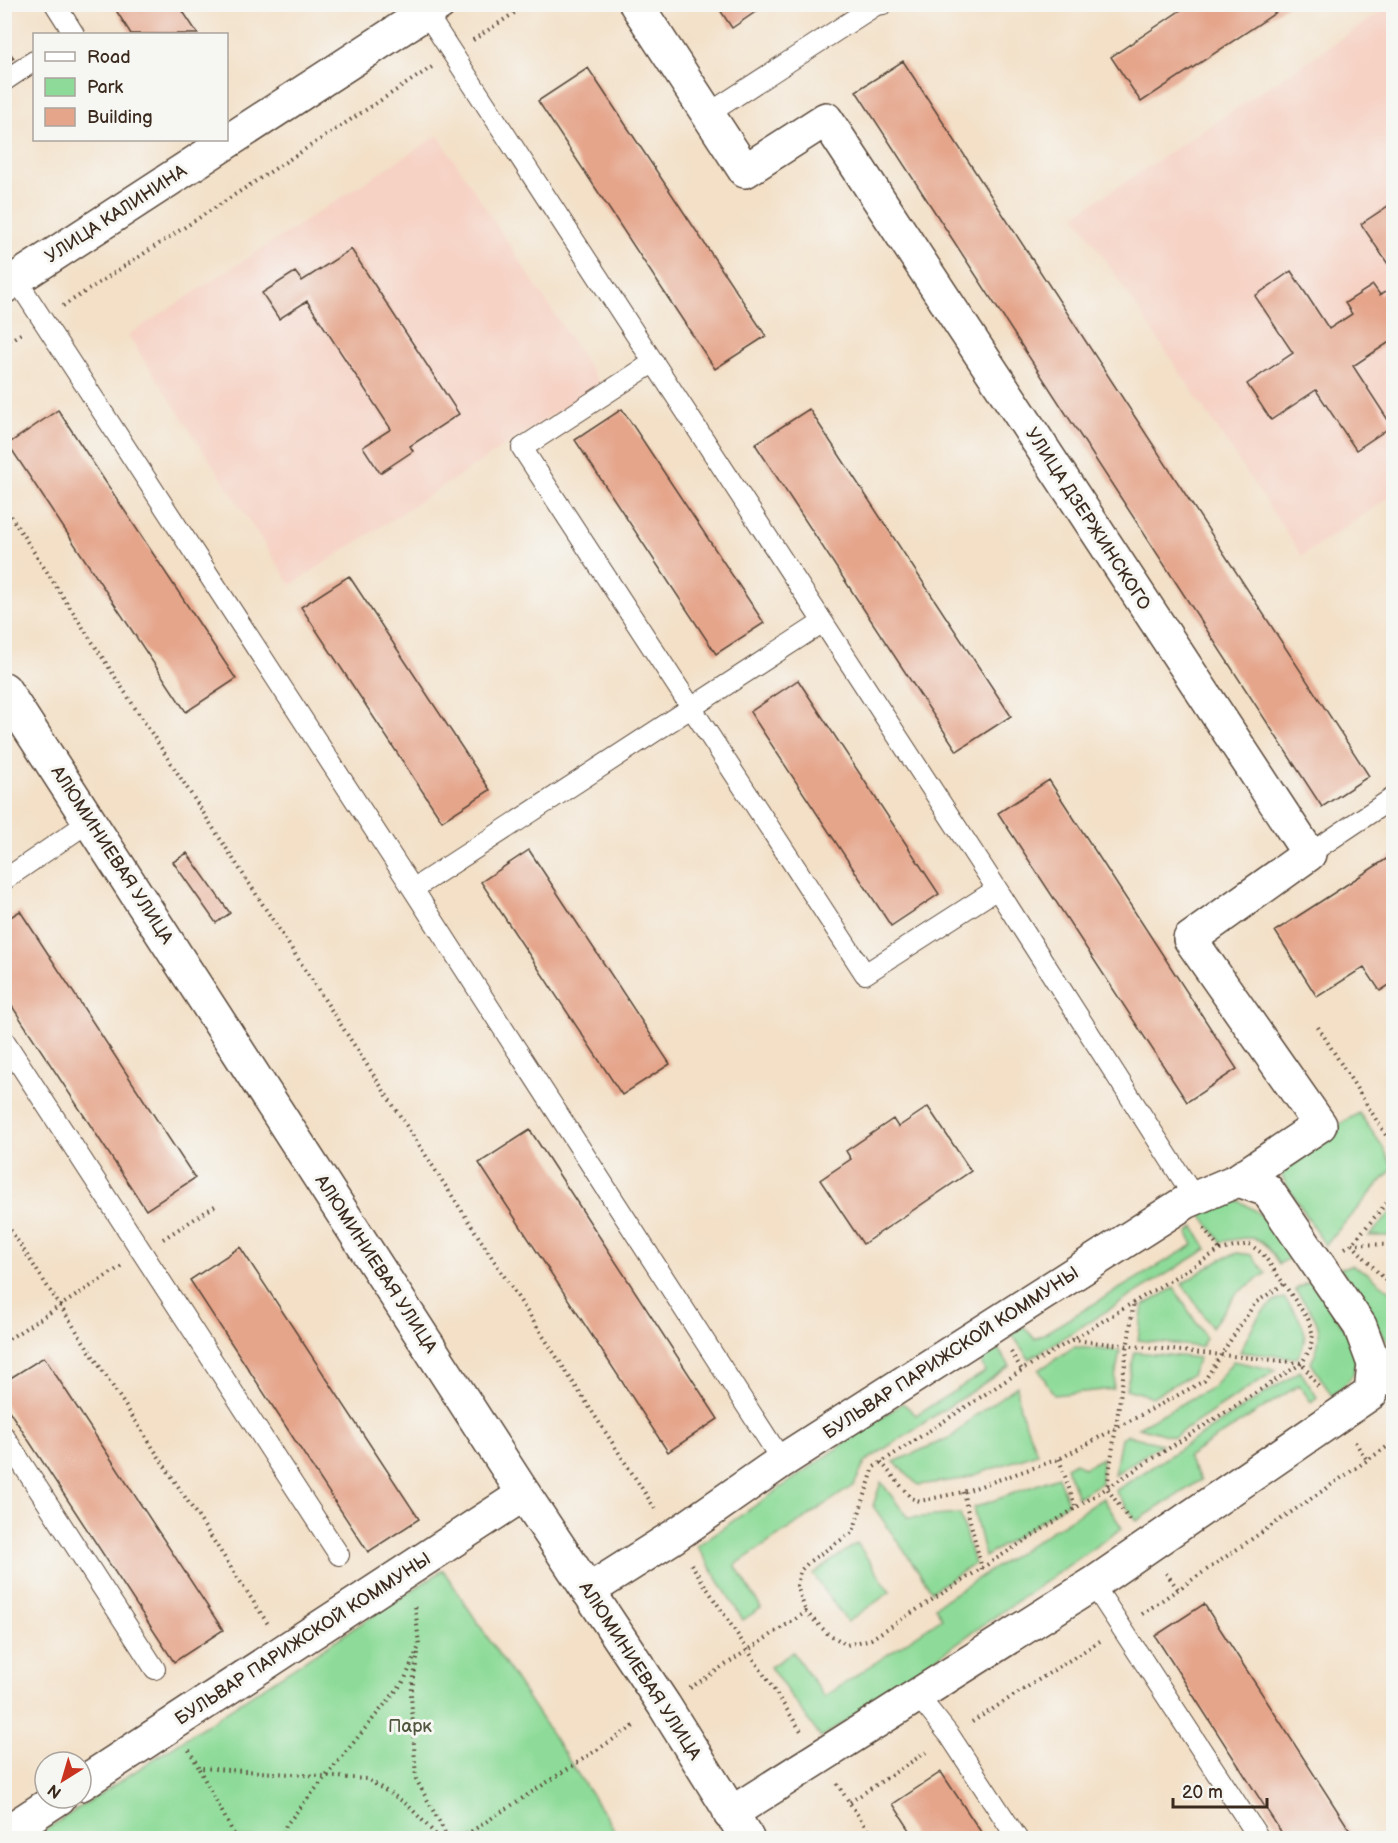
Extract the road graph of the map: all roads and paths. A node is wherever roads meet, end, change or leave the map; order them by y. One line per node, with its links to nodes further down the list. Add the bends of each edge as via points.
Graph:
1 (55, 4): 6 (lane)
2 (528, 4): 7 (path)
3 (636, 4): 10 (street, УЛИЦА ДЗЕРЖИНСКОГО)
4 (883, 4): 10 (lane)
5 (433, 9): 7 (lane); 11 (street, УЛИЦА КАЛИНИНА)
6 (73, 33)
7 (453, 53): 12 (path); 14 (lane)
8 (33, 62): 9 (lane)
9 (4, 81)
10 (708, 114): 21 (street, УЛИЦА ДЗЕРЖИНСКОГО, via 745,171 826,119)
11 (10, 283): 12 (lane)
12 (42, 320): 13 (path); 23 (lane)
13 (4, 344)
14 (654, 362): 16 (lane); 18 (lane, via 522,448)
15 (4, 506): 59 (path)
16 (823, 622): 18 (lane); 24 (lane)
17 (4, 689): 20 (street, АЛЮМИНИЕВАЯ УЛИЦА)
18 (692, 708): 23 (lane); 24 (lane, via 865,974)
19 (1394, 797): 21 (lane)
20 (90, 821): 22 (lane); 57 (street, АЛЮМИНИЕВАЯ УЛИЦА)
21 (1310, 854): 28 (street, БУЛЬВАР ПАРИЖСКОЙ КОММУНЫ, via 1190,939 1320,1125)
22 (4, 880)
23 (413, 889): 53 (lane)
24 (997, 889): 30 (lane)
25 (1318, 1027): 27 (path)
26 (4, 1040): 35 (lane)
27 (1394, 1148)
28 (1238, 1180): 30 (street, БУЛЬВАР ПАРИЖСКОЙ КОММУНЫ); 36 (street, via 1267,1190)
29 (1394, 1194): 33 (path)
30 (1194, 1197): 53 (street, БУЛЬВАР ПАРИЖСКОЙ КОММУНЫ)
31 (218, 1204): 35 (path)
32 (4, 1220): 41 (path)
33 (1352, 1244): 34 (path); 36 (path); 39 (path)
34 (1394, 1245)
35 (143, 1252): 61 (lane)
36 (1317, 1263): 38 (path); 47 (street, via 1360,1326)
37 (106, 1276): 41 (path)
38 (1284, 1284): 40 (path, via 1263,1254 1249,1244 1220,1250); 45 (path, via 1256,1303); 46 (path, via 1308,1319 1313,1335)
39 (1394, 1285)
40 (1134, 1301): 42 (path); 44 (path)
41 (60, 1306): 43 (path); 68 (path)
42 (1071, 1340): 44 (path); 54 (path)
43 (4, 1342)
44 (1128, 1346): 45 (path); 49 (path)
45 (1222, 1354): 46 (path); 49 (path, via 1204,1381)
46 (1302, 1363): 48 (path); 55 (path)
47 (1382, 1387): 48 (street)
48 (1338, 1416): 52 (path); 60 (street)
49 (1116, 1428): 51 (path); 55 (path)
50 (4, 1436): 71 (lane)
51 (1059, 1459): 56 (path); 58 (path)
52 (1367, 1460)
53 (782, 1461): 59 (street, БУЛЬВАР ПАРИЖСКОЙ КОММУНЫ)
54 (880, 1462): 56 (path, via 911,1498 920,1501); 67 (path, via 874,1467 853,1532 800,1571 797,1586)
55 (1107, 1488): 58 (path); 60 (path)
56 (963, 1492): 63 (path)
57 (524, 1494): 62 (street, БУЛЬВАР ПАРИЖСКОЙ КОММУНЫ); 66 (street, АЛЮМИНИЕВАЯ УЛИЦА)
58 (1076, 1508): 63 (path)
59 (673, 1537): 66 (street, БУЛЬВАР ПАРИЖСКОЙ КОММУНЫ); 70 (path)
60 (1147, 1546): 64 (street); 65 (path)
61 (339, 1555)
62 (411, 1568): 69 (path); 74 (street, БУЛЬВАР ПАРИЖСКОЙ КОММУНЫ)
63 (982, 1569): 67 (path, via 872,1639 847,1646)
64 (1093, 1584): 72 (street); 89 (lane)
65 (1178, 1589)
66 (588, 1591): 73 (street, АЛЮМИНИЕВАЯ УЛИЦА)
67 (806, 1612): 70 (path)
68 (268, 1625)
69 (419, 1646): 78 (path, via 404,1681); 85 (path, via 411,1694 416,1779)
70 (749, 1650): 73 (path); 75 (path)
71 (155, 1669)
72 (918, 1696): 75 (street); 88 (lane, via 950,1736)
73 (664, 1706): 80 (street, АЛЮМИНИЕВАЯ УЛИЦА); 86 (path)
74 (174, 1723): 76 (path); 77 (street, БУЛЬВАР ПАРИЖСКОЙ КОММУНЫ)
75 (818, 1758): 80 (street); 87 (path)
76 (199, 1768): 78 (path); 82 (path)
77 (93, 1776)
78 (327, 1776): 83 (path, via 286,1825); 84 (path, via 367,1779 407,1804)
79 (41, 1810): 81 (street)
80 (739, 1826)
81 (4, 1834)
82 (236, 1839)
83 (281, 1839)
84 (439, 1839)
85 (448, 1839)
86 (461, 1839)
87 (873, 1839)
88 (1017, 1839)
89 (1258, 1839)

